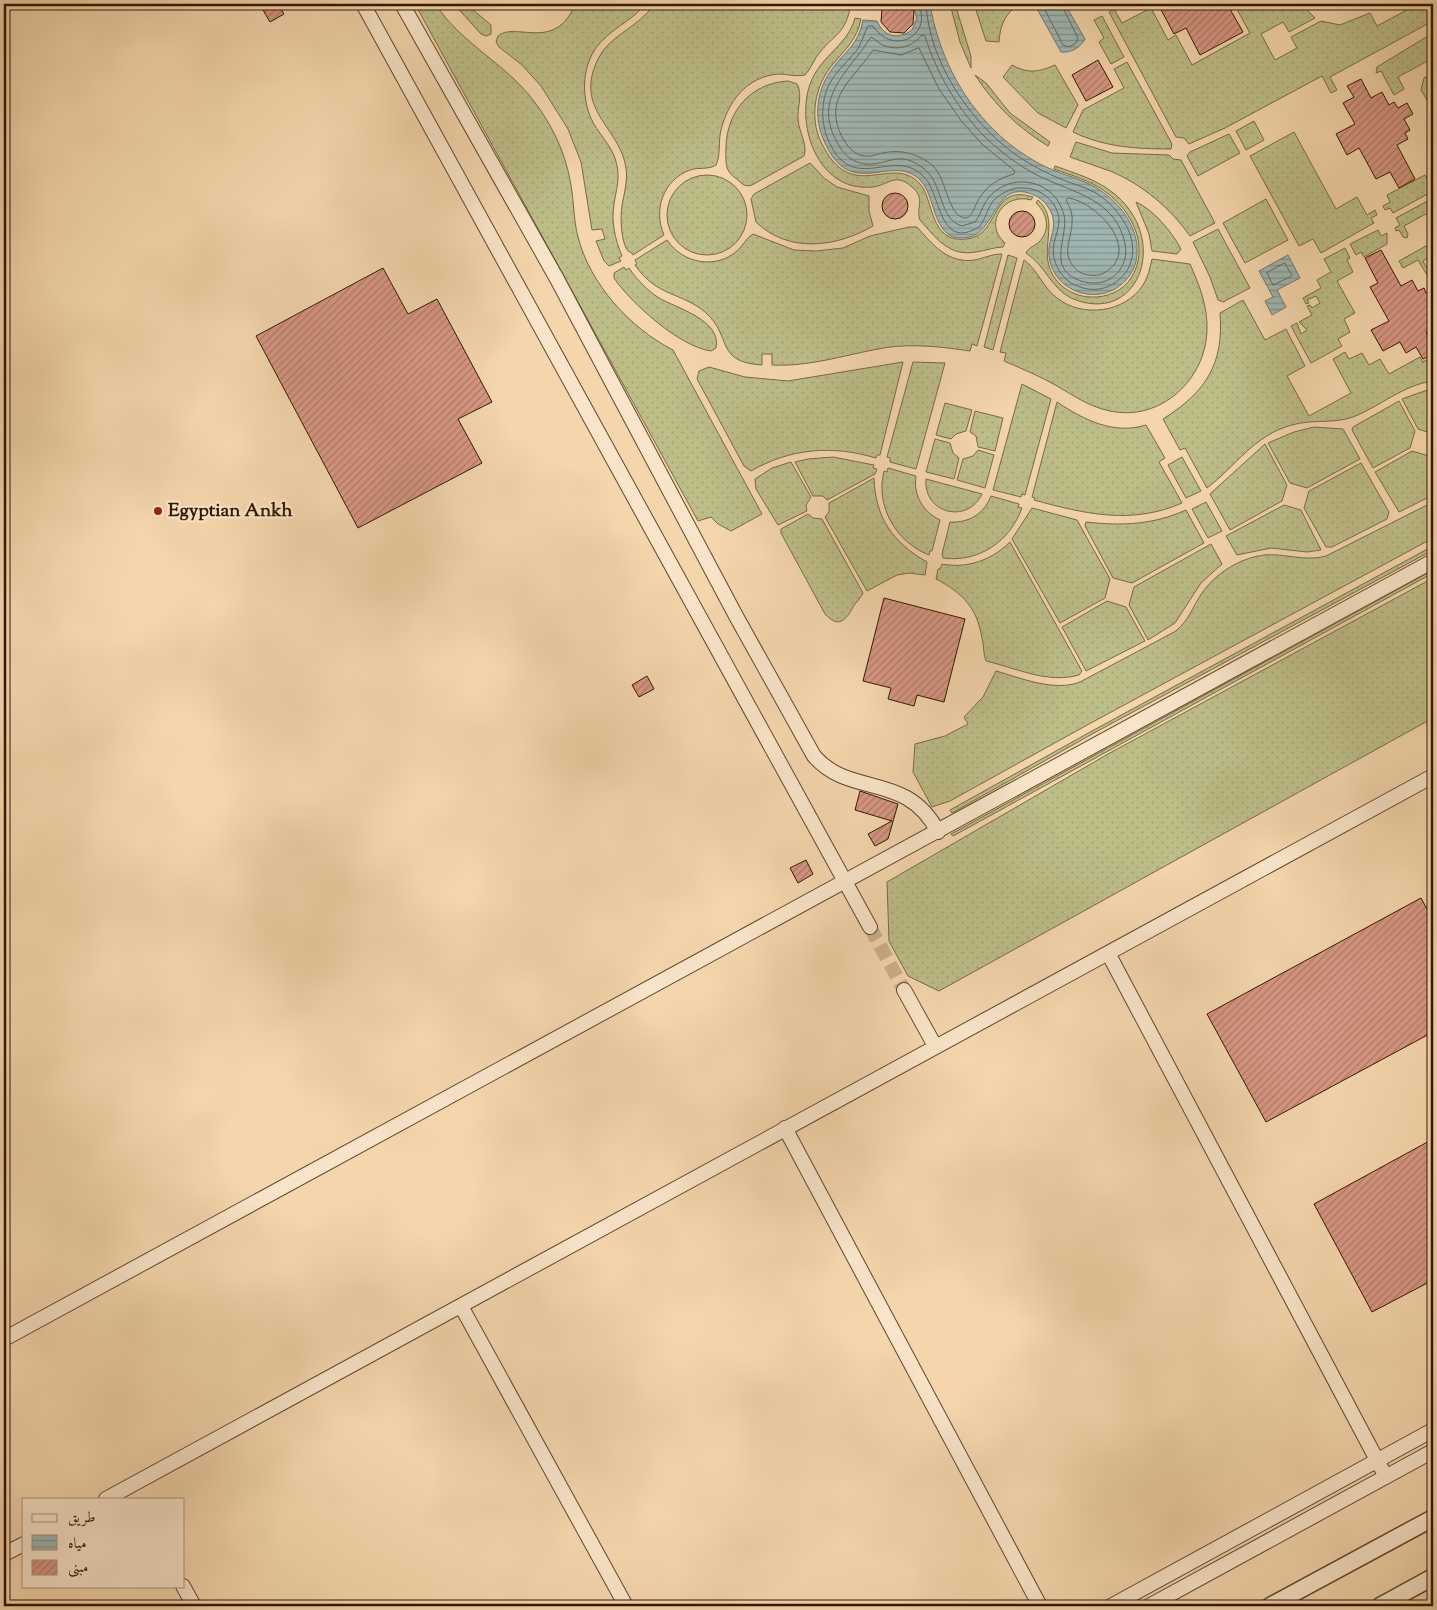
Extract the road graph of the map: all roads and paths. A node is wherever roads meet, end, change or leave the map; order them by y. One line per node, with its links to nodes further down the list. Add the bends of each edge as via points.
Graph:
1 (363, 4): 6 (street)
2 (402, 4): 5 (street, via 562,287 814,756 826,769 842,778 875,785 909,799 930,818)
3 (1433, 561): 5 (street)
4 (1433, 776): 8 (street)
5 (938, 832): 6 (street)
6 (845, 882): 7 (street); 13 (street)
7 (870, 927)
8 (1108, 953): 10 (street); 16 (street)
9 (904, 990): 10 (street)
10 (935, 1046): 11 (street)
11 (785, 1128): 12 (street); 28 (street)
12 (461, 1306): 18 (street); 27 (street)
13 (4, 1339)
14 (1433, 1430): 16 (street)
15 (1433, 1451): 17 (street)
16 (1377, 1461): 17 (street); 25 (street)
17 (1386, 1477): 30 (street)
18 (130, 1493): 19 (street)
19 (110, 1498)
20 (1433, 1518): 31 (street)
21 (22, 1545): 22 (street)
22 (4, 1554)
23 (1433, 1578): 32 (street)
24 (184, 1588): 26 (street)
25 (1139, 1591): 29 (street); 30 (street)
26 (194, 1606)
27 (626, 1606)
28 (1040, 1606)
29 (1111, 1606)
30 (1148, 1606)
31 (1270, 1606)
32 (1380, 1606)

